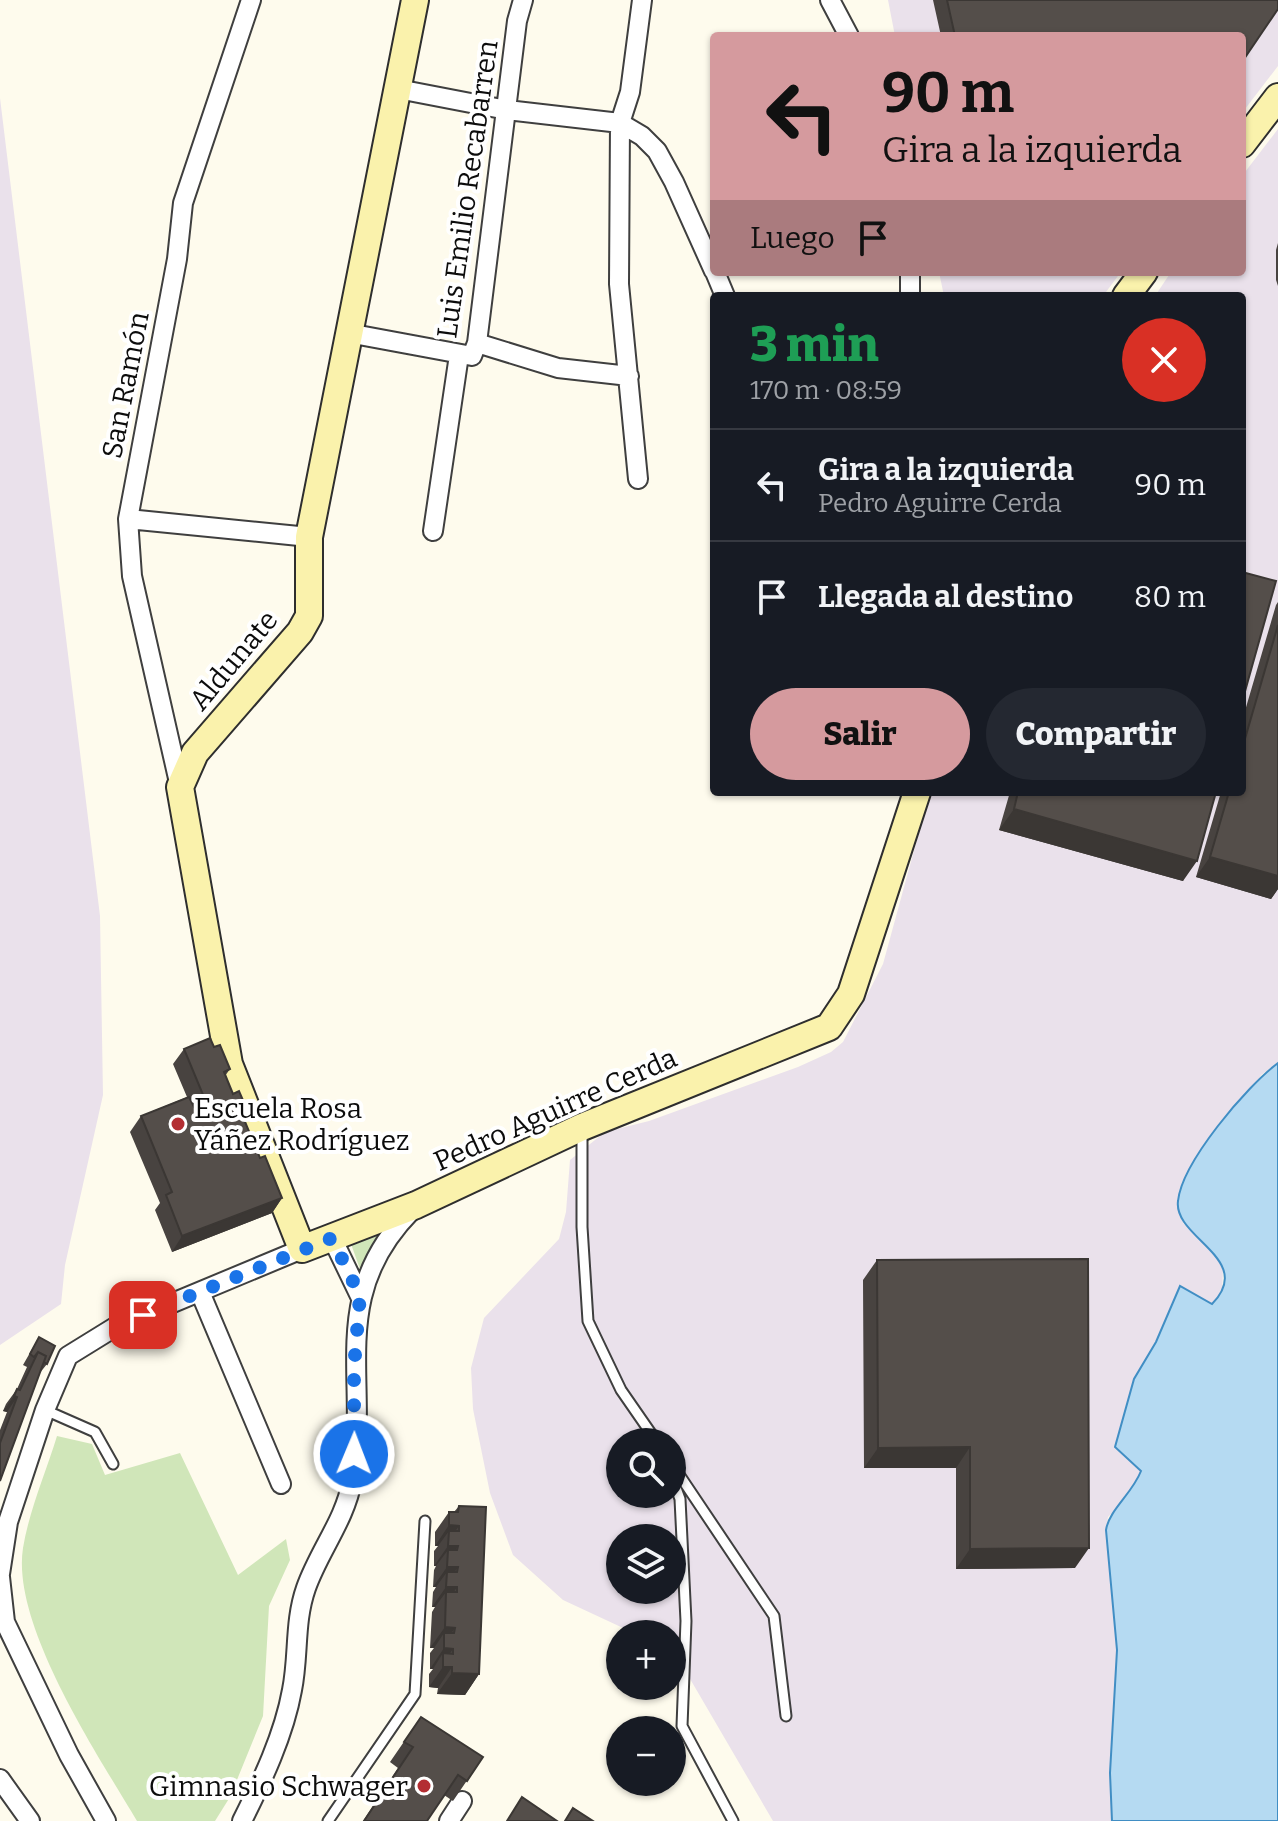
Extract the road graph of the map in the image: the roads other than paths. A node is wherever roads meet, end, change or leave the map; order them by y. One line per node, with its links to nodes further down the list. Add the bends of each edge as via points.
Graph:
1 (251, 0): 18 (street, San Ramón, via 183,203)
2 (415, 0): 7 (street, Aldunate)
3 (523, 0): 9 (street, Luis Emilio Recabarren)
4 (642, 0): 10 (street, via 630,92)
5 (830, 0): 6 (street)
6 (847, 32)
7 (398, 89): 9 (street); 13 (street, Aldunate)
8 (1278, 97): 11 (street)
9 (507, 110): 10 (street); 14 (street, Luis Emilio Recabarren)
10 (620, 123): 12 (street, via 657,151); 16 (street, via 619,284)
11 (1246, 139)
12 (710, 263)
13 (348, 333): 15 (street, Luis Emilio Recabarren); 20 (street, Aldunate)
14 (477, 343): 15 (street, Luis Emilio Recabarren, via 472,356); 16 (street, via 558,368)
15 (459, 355): 19 (street)
16 (629, 376): 17 (street)
17 (638, 479)
18 (128, 519): 20 (street); 21 (street, San Ramón, via 132,576)
19 (433, 531)
20 (309, 537): 21 (street, Aldunate, via 309,616 195,753)
21 (180, 787): 26 (street, via 229,1064)
22 (916, 796): 23 (street, Pedro Aguirre Cerda, via 851,994 829,1027)
23 (582, 1127): 24 (street, Pedro Aguirre Cerda); 30 (lane, via 588,1321 621,1390)
24 (416, 1205): 25 (street, Pedro Aguirre Cerda); 28 (street, via 382,1248)
25 (332, 1238): 26 (street, Pedro Aguirre Cerda); 28 (street)
26 (302, 1249): 27 (street, Pedro Aguirre Cerda)
27 (200, 1292): 29 (street, Pedro Aguirre Cerda, via 115,1327 68,1356); 32 (street)
28 (360, 1296): 42 (street, via 351,1485 306,1588 289,1705)
29 (45, 1410): 31 (lane, via 95,1432); 36 (street, Pedro Aguirre Cerda, via 8,1522)
30 (647, 1428)
31 (113, 1464)
32 (281, 1484)
33 (686, 1485): 37 (lane, via 774,1616)
34 (680, 1508): 45 (lane, via 686,1621 682,1726)
35 (425, 1521): 43 (lane, via 415,1694)
36 (0, 1576): 41 (street, Pedro Aguirre Cerda, via 5,1622)
37 (786, 1716)
38 (0, 1779): 40 (street)
39 (462, 1801): 44 (street)
40 (30, 1821)
41 (106, 1821)
42 (242, 1821)
43 (328, 1821)
44 (449, 1821)
45 (733, 1821)

